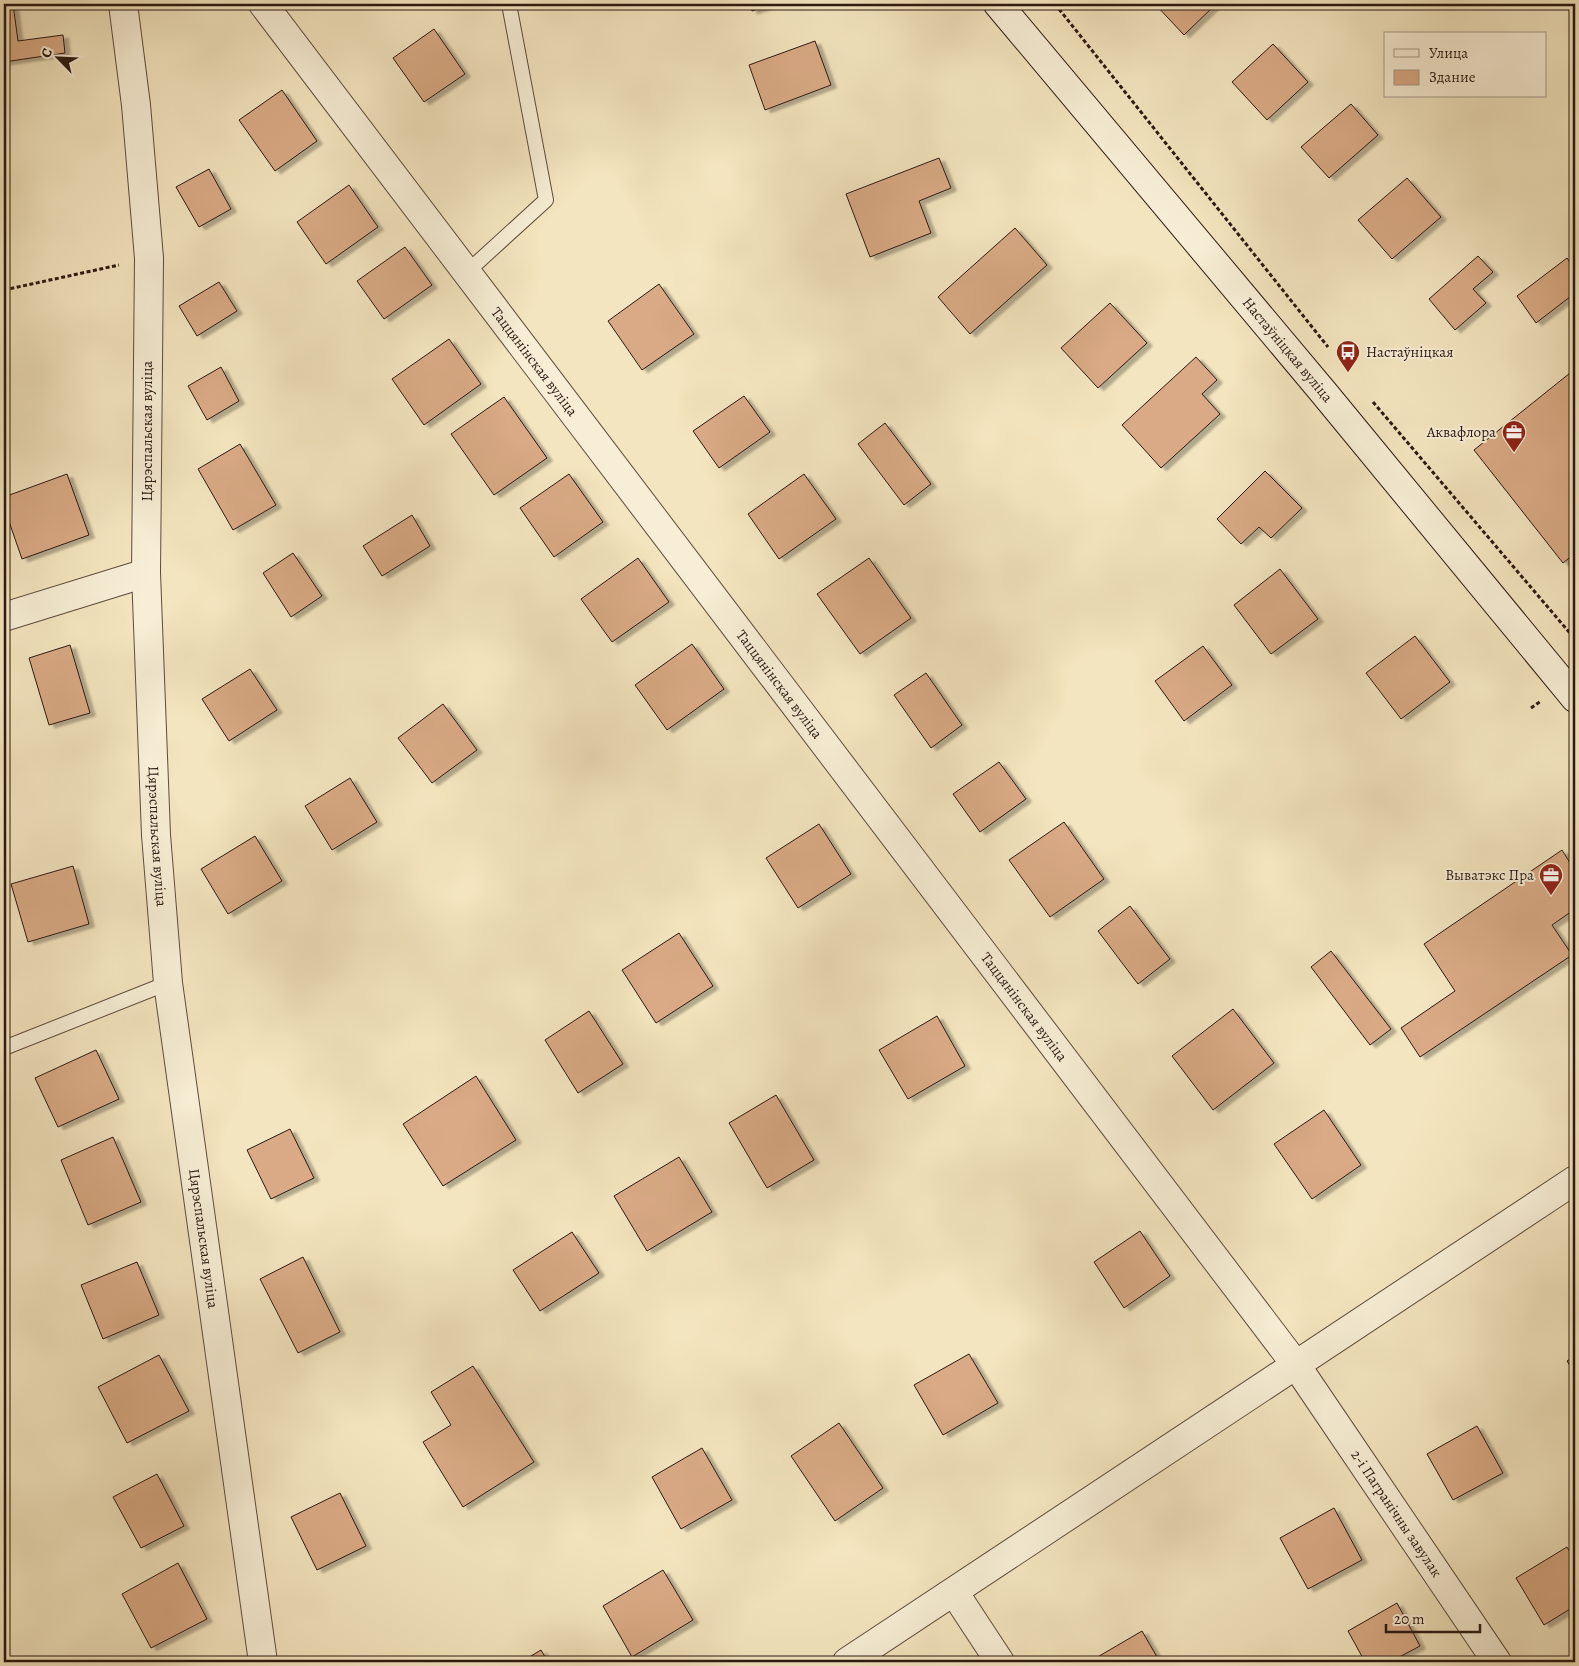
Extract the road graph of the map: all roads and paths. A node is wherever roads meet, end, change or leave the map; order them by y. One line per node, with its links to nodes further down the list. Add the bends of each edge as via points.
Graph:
1 (123, 4): 6 (street, Цярэспальская вуліца, via 136,106)
2 (263, 4): 7 (street, Таццянінская вуліца)
3 (509, 4): 7 (lane, via 546,200)
4 (998, 4): 14 (street, Настаўніцкая вуліца)
5 (1055, 4): 9 (path)
6 (149, 258): 8 (path); 11 (street, Цярэспальская вуліца)
7 (467, 272): 18 (street, Таццянінская вуліца)
8 (4, 290)
9 (1330, 350)
10 (1367, 394): 13 (path)
11 (146, 573): 12 (street); 15 (street, Цярэспальская вуліца, via 156,834)
12 (4, 617)
13 (1575, 639)
14 (1575, 698)
15 (168, 983): 16 (lane); 20 (street, Цярэспальская вуліца)
16 (4, 1048)
17 (1575, 1180): 18 (street)
18 (1296, 1365): 19 (street); 23 (street, 2-і Пагранічны завулак)
19 (954, 1592): 21 (street); 22 (street)
20 (263, 1662)
21 (846, 1662)
22 (1000, 1662)
23 (1497, 1662)

